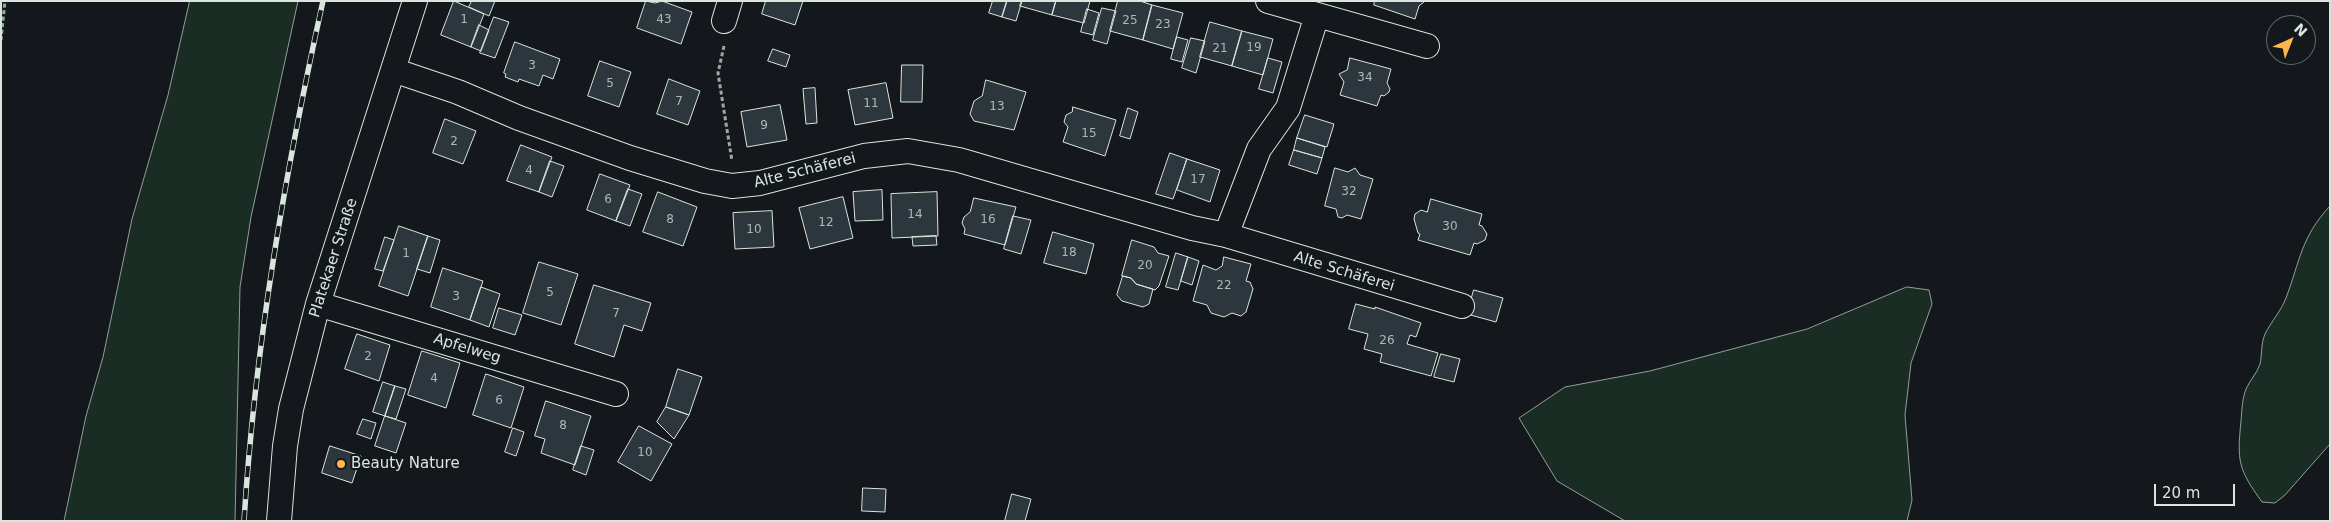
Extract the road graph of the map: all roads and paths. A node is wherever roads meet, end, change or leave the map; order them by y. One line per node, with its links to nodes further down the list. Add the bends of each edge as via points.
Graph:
1 (4, 1): 6 (path)
2 (415, 1): 8 (street, Platekaer Straße)
3 (1268, 1): 5 (street)
4 (727, 11): 9 (path, via 718,74 732,151)
5 (1317, 15): 7 (street); 10 (street, via 1288,108 1259,149)
6 (1, 40)
7 (1428, 46)
8 (392, 70): 9 (street, Alte Schäferei, via 630,158); 11 (street, Platekaer Straße)
9 (732, 186): 10 (street, Alte Schäferei, via 760,184 864,156 908,151 959,160 1182,226)
10 (1226, 235): 12 (street, Alte Schäferei)
11 (318, 304): 13 (street, Apfelweg); 14 (street, Platekaer Straße, via 291,409)
12 (1462, 306)
13 (616, 394)
14 (279, 521)

